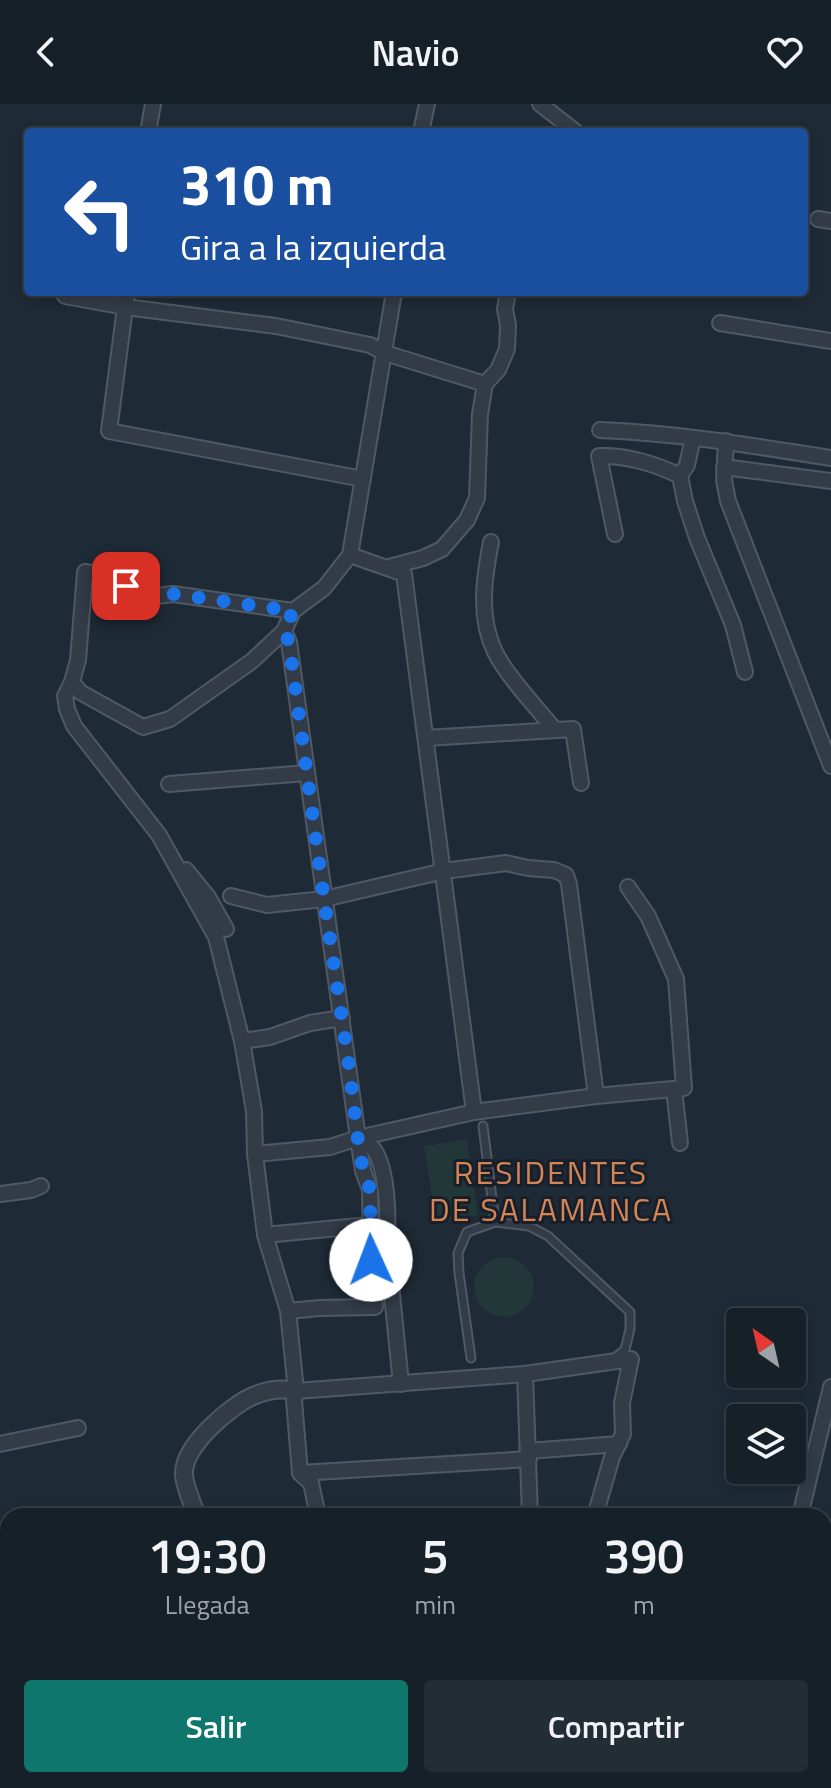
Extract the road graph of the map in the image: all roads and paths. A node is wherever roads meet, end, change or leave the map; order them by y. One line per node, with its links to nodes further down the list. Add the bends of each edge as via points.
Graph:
1 (153, 104): 4 (street)
2 (427, 104): 5 (street)
3 (540, 104): 6 (street)
4 (149, 128)
5 (422, 128)
6 (571, 128)
7 (65, 296): 10 (street)
8 (393, 296): 13 (street)
9 (507, 296): 14 (street, via 507,349)
10 (126, 300): 13 (street, via 370,345); 21 (street, via 109,431)
11 (720, 323): 12 (street)
12 (831, 341)
13 (385, 353): 14 (street); 21 (street)
14 (485, 384): 26 (street, via 477,498 467,520 442,549)
15 (600, 430): 16 (street)
16 (693, 438): 17 (street); 20 (street)
17 (726, 441): 18 (street); 19 (street)
18 (831, 458)
19 (724, 467): 22 (street); 33 (street, via 728,501)
20 (680, 476): 23 (street, via 615,455 599,456); 29 (street)
21 (363, 479): 25 (street)
22 (831, 481)
23 (615, 534)
24 (491, 542): 31 (street, via 483,595 494,649)
25 (350, 555): 26 (street); 27 (street, via 324,588)
26 (389, 567): 32 (street, via 404,574)
27 (293, 611): 28 (street); 30 (street, via 173,594 149,597 85,572)
28 (284, 631): 30 (street, via 252,661 170,719 143,727 80,692); 34 (street)
29 (745, 672)
30 (72, 682): 37 (street, via 65,696 74,726)
31 (555, 730): 32 (street); 35 (street, via 573,729)
32 (426, 738): 38 (street)
33 (831, 766)
34 (307, 773): 36 (street); 41 (street)
35 (581, 783)
36 (169, 784)
37 (159, 835): 42 (street); 44 (street, via 216,937)
38 (444, 871): 41 (street); 46 (street, via 506,863 566,875); 47 (street)
39 (628, 887): 45 (street, via 648,916 676,979 684,1088)
40 (231, 896): 41 (street, via 267,905)
41 (324, 899): 43 (street)
42 (226, 929)
43 (342, 1018): 44 (street); 49 (street)
44 (242, 1041): 51 (street)
45 (674, 1089): 46 (street); 50 (street)
46 (596, 1096): 47 (street)
47 (474, 1112): 49 (street)
48 (483, 1126): 54 (lane)
49 (358, 1138): 51 (street, via 330,1147); 55 (street, via 370,1190); 61 (street, via 370,1145 383,1168)
50 (680, 1143)
51 (255, 1154): 56 (street)
52 (41, 1186): 53 (street)
53 (0, 1194)
54 (495, 1222): 58 (lane, via 467,1232 458,1253); 59 (lane, via 529,1226 548,1236 630,1312 625,1350)
55 (369, 1225): 56 (street); 57 (street, via 375,1307)
56 (265, 1235): 57 (street)
57 (288, 1311): 63 (street)
58 (471, 1358)
59 (609, 1363): 60 (street); 66 (street, via 631,1359)
60 (525, 1374): 61 (street); 67 (street)
61 (401, 1384): 63 (street)
62 (831, 1387): 73 (street)
63 (296, 1391): 68 (street); 69 (street, via 282,1388 254,1396 232,1408 198,1442 184,1474)
64 (78, 1428): 65 (street)
65 (0, 1444)
66 (619, 1444): 67 (street); 72 (street)
67 (528, 1455): 68 (street); 71 (street)
68 (300, 1473): 70 (street, via 311,1483)
69 (195, 1508)
70 (316, 1508)
71 (530, 1508)
72 (597, 1508)
73 (802, 1508)

